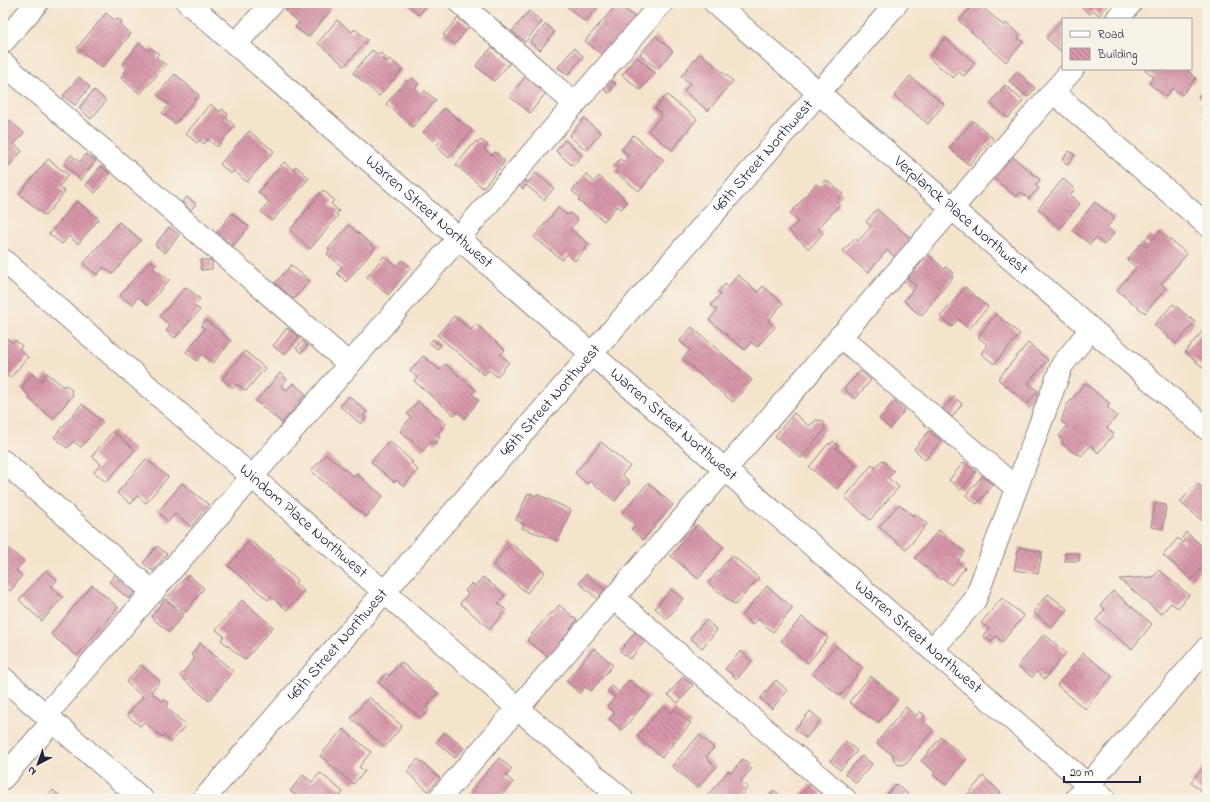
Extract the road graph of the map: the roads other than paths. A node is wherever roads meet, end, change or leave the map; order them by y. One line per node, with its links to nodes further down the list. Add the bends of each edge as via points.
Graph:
1 (37, 3): 10 (street)
2 (188, 3): 11 (street, Warren Street Northwest)
3 (272, 3): 11 (street)
4 (460, 3): 16 (street)
5 (662, 3): 16 (street)
6 (715, 3): 15 (street, Verplanck Place Northwest)
7 (897, 3): 15 (street, 46th Street Northwest)
8 (1131, 3): 9 (street)
9 (1117, 18)
10 (3, 42)
11 (236, 44): 19 (street, Warren Street Northwest)
12 (3, 63): 24 (street)
13 (1072, 70): 14 (street)
14 (1053, 92): 17 (street); 18 (street)
15 (818, 93): 17 (street, Verplanck Place Northwest); 23 (street, 46th Street Northwest)
16 (575, 104): 19 (street)
17 (951, 208): 21 (street, Verplanck Place Northwest); 22 (street)
18 (1207, 225)
19 (458, 238): 23 (street, Warren Street Northwest); 24 (street)
20 (3, 260): 28 (street, Windom Place Northwest)
21 (1091, 329): 25 (street, Verplanck Place Northwest); 29 (street, via 1062,365)
22 (840, 336): 27 (street); 29 (street)
23 (592, 354): 27 (street, Warren Street Northwest); 31 (street, 46th Street Northwest)
24 (349, 364): 28 (street)
25 (1207, 429)
26 (3, 461): 30 (street)
27 (725, 470): 32 (street); 34 (street, Warren Street Northwest)
28 (252, 477): 30 (street); 31 (street, Windom Place Northwest)
29 (1016, 488): 34 (street, via 974,600)
30 (153, 592): 37 (street)
31 (385, 592): 36 (street, Windom Place Northwest); 41 (street, 46th Street Northwest)
32 (614, 598): 36 (street); 44 (street)
33 (1207, 648): 39 (street)
34 (932, 650): 39 (street, Warren Street Northwest)
35 (3, 678): 37 (street)
36 (518, 709): 42 (street); 43 (street, Windom Place Northwest)
37 (49, 718): 38 (street); 40 (street)
38 (3, 778)
39 (1089, 794)
40 (142, 799)
41 (204, 799)
42 (439, 799)
43 (622, 799)
44 (845, 799)

